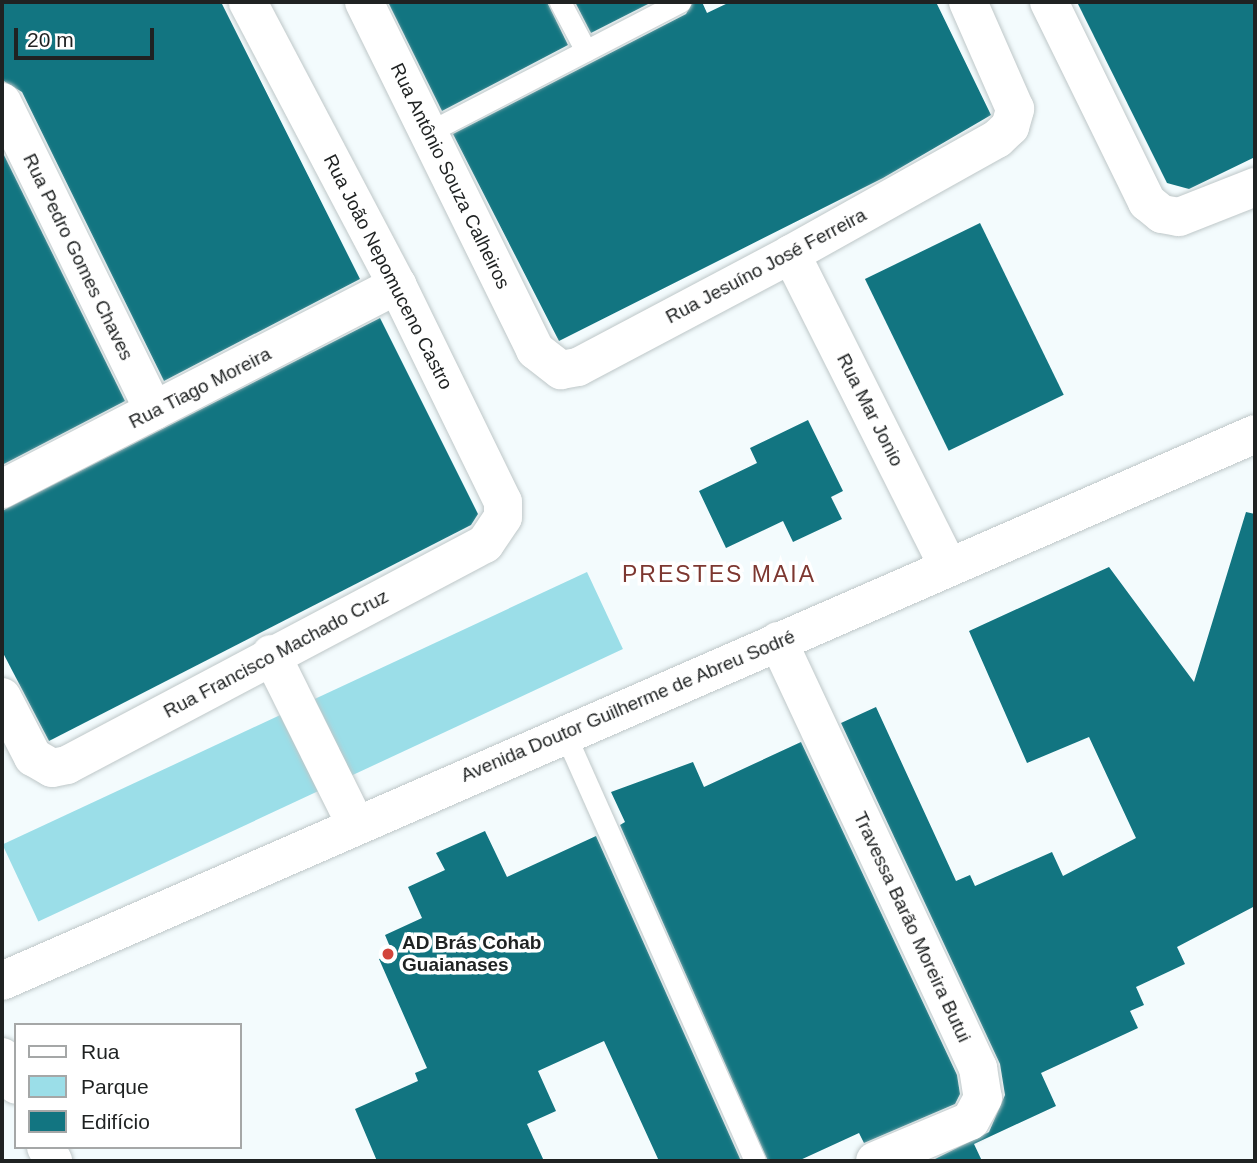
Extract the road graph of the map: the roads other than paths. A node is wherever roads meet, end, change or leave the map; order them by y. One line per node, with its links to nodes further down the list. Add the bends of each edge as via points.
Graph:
1 (248, 2): 12 (street, Rua João Nepomuceno Castro)
2 (364, 2): 9 (street, Rua Antônio Souza Calheiros)
3 (560, 2): 7 (lane)
4 (680, 2): 7 (lane)
5 (968, 2): 11 (street, Rua Jesuíno José Ferreira, via 1015,109 1010,127 997,139)
6 (1049, 2): 10 (street, via 1135,188 1162,214 1194,215)
7 (586, 51): 9 (lane)
8 (2, 102): 14 (street, Rua Pedro Gomes Chaves)
9 (429, 132): 13 (street, Rua Antônio Souza Calheiros)
10 (1255, 187)
11 (791, 254): 13 (street, Rua Jesuíno José Ferreira, via 579,367 549,365); 18 (street, Rua Mar Jonio)
12 (397, 285): 14 (street, Rua Tiago Moreira); 17 (street, Rua João Nepomuceno Castro, via 503,502 498,530)
13 (535, 350)
14 (154, 411): 16 (street, Rua Tiago Moreira)
15 (1255, 434): 18 (street, Avenida Doutor Guilherme de Abreu Sodré)
16 (2, 489)
17 (485, 544): 20 (street, Rua Francisco Machado Cruz)
18 (948, 566): 19 (street, Avenida Doutor Guilherme de Abreu Sodré)
19 (778, 642): 22 (street, Avenida Doutor Guilherme de Abreu Sodré); 28 (street, Travessa Barão Moreira Butui, via 978,1068 982,1098 970,1121)
20 (271, 654): 21 (street, Rua Francisco Machado Cruz, via 67,765 52,768 33,757); 23 (street)
21 (2, 697)
22 (565, 734): 23 (street, Avenida Doutor Guilherme de Abreu Sodré); 27 (lane)
23 (356, 825): 24 (street, Avenida Doutor Guilherme de Abreu Sodré)
24 (2, 981)
25 (2, 1057): 26 (street)
26 (14, 1081)
27 (755, 1161)
28 (875, 1161)

